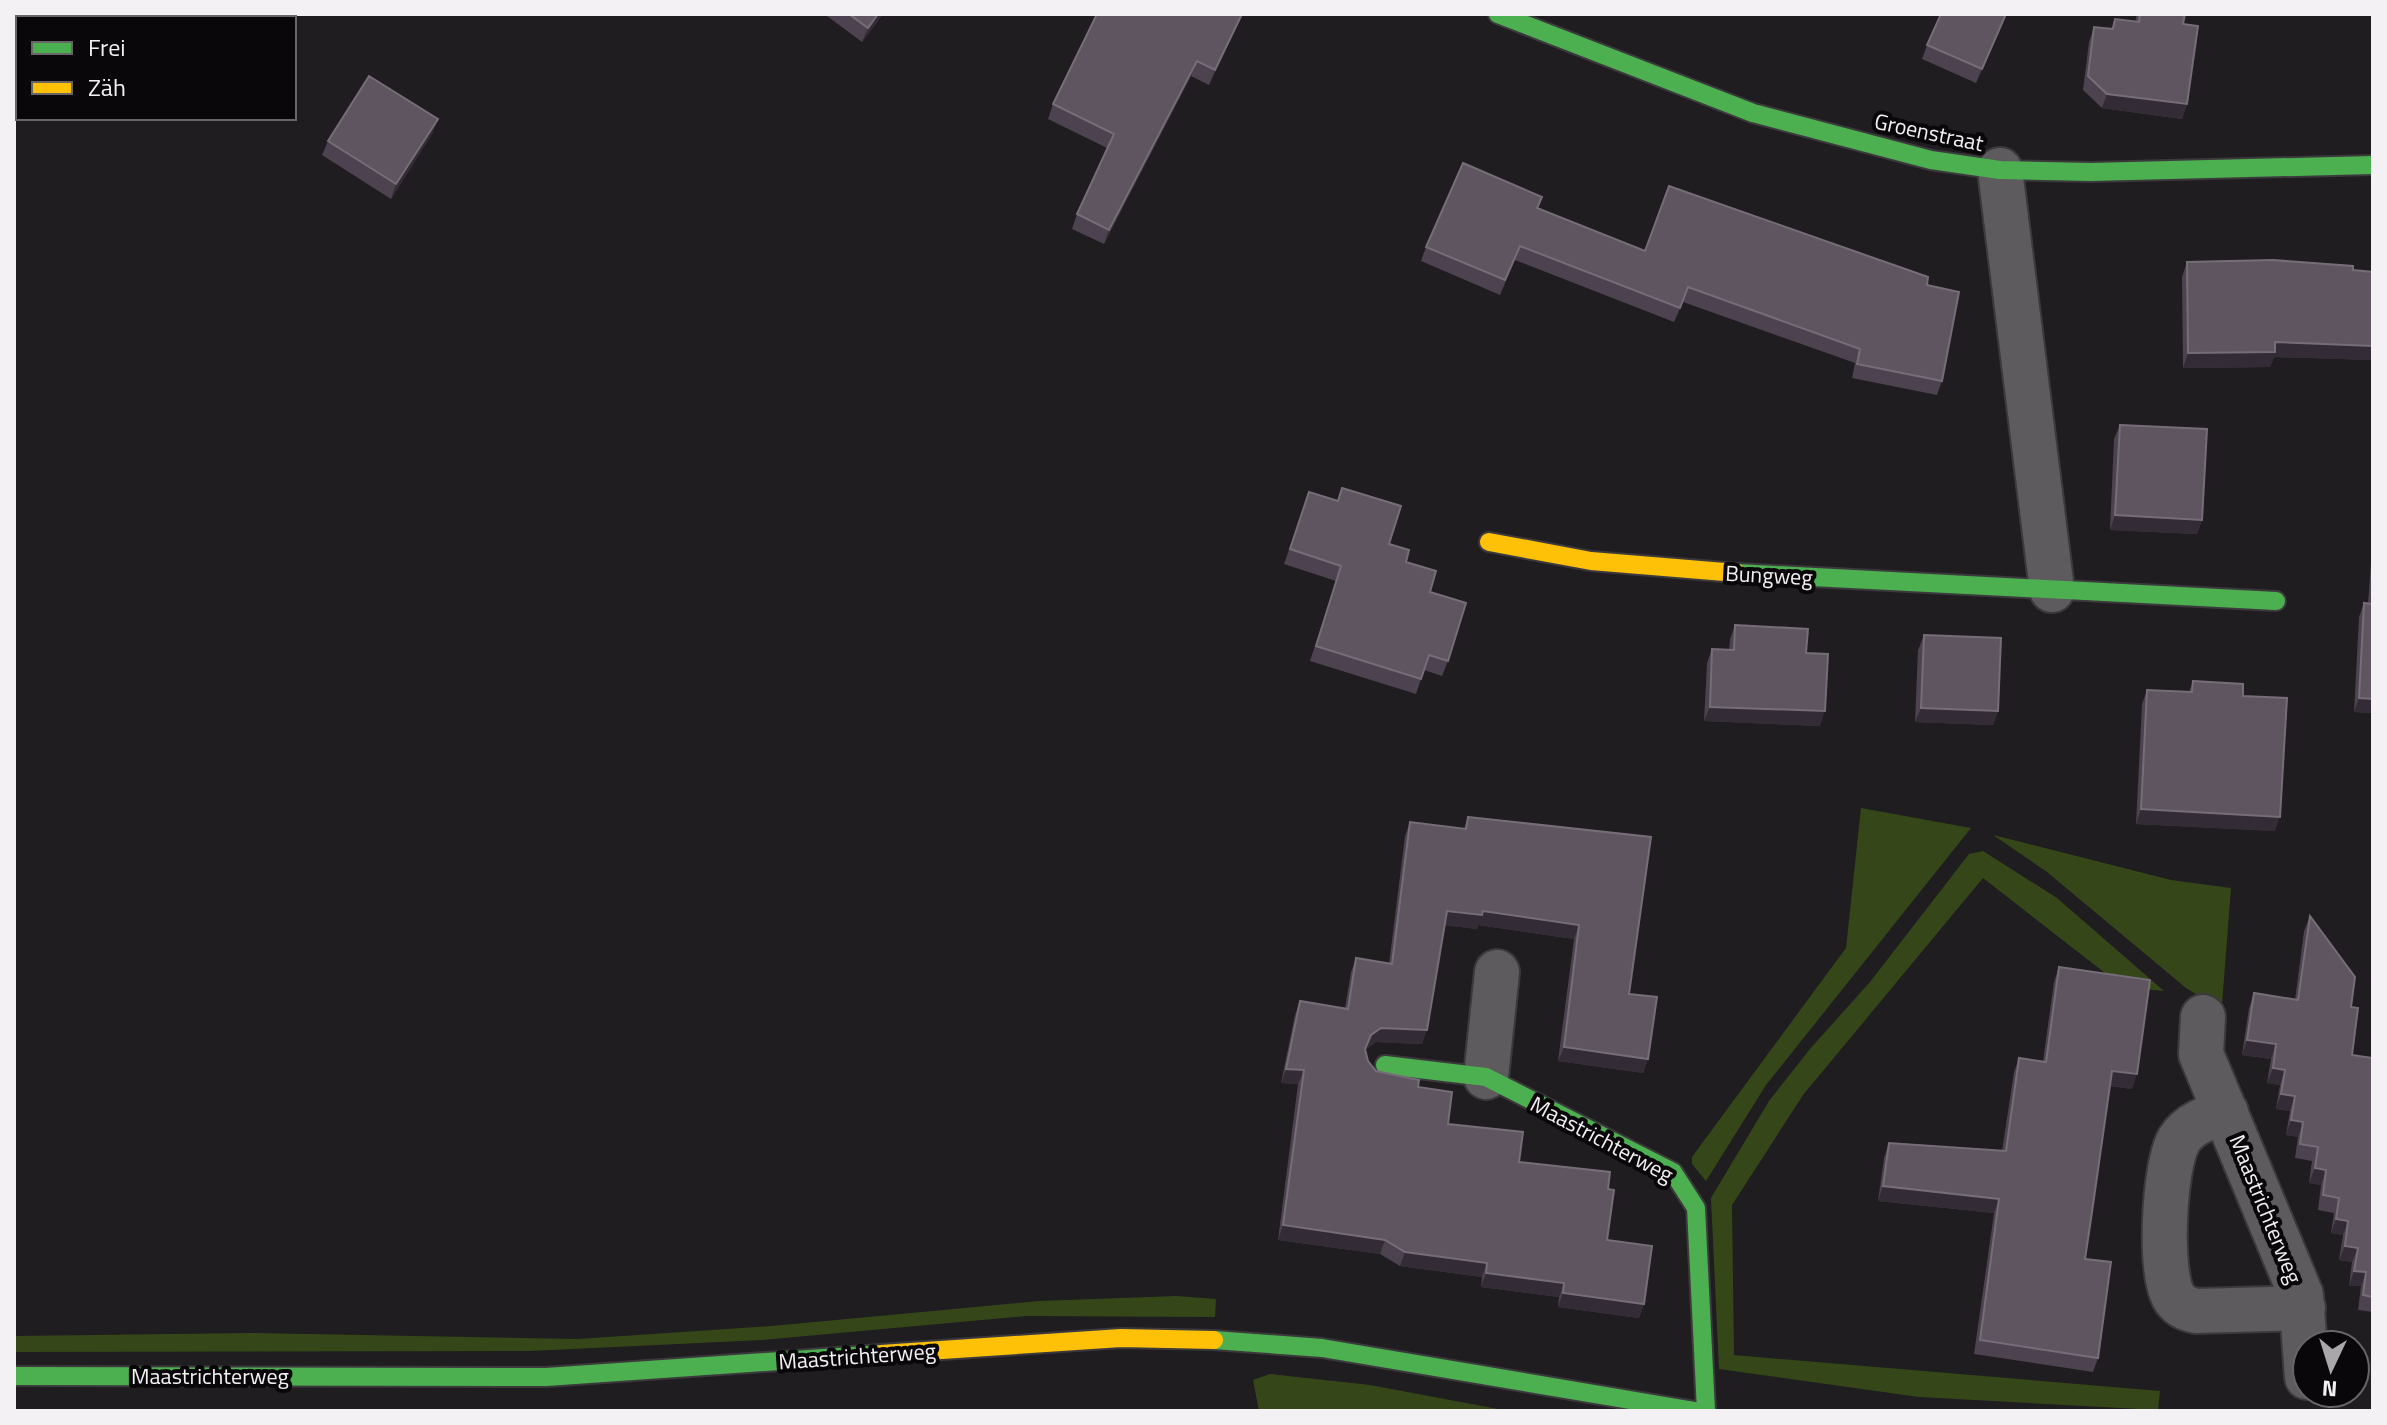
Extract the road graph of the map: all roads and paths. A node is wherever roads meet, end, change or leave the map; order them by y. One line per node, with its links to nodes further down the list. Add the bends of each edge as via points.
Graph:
1 (1498, 14): 3 (street, Groenstraat, via 1753,113 1931,160)
2 (2373, 165): 3 (street, Groenstraat)
3 (2000, 170): 5 (street)
4 (1489, 542): 5 (street, Bungweg, via 1591,561 1693,571)
5 (2052, 590): 6 (street, Bungweg)
6 (2276, 601)
7 (1497, 972): 10 (street)
8 (2203, 1017): 11 (street, Maastrichterweg, via 2201,1054)
9 (1385, 1065): 10 (street, Maastrichterweg)
10 (1486, 1077): 16 (street, Maastrichterweg, via 1673,1172 1687,1188 1696,1208)
11 (2226, 1112): 12 (street, Maastrichterweg); 12 (street, Maastrichterweg, via 2200,1121 2180,1137 2169,1166 2169,1287 2185,1309 2196,1311)
12 (2303, 1308): 13 (street, Maastrichterweg)
13 (2304, 1329)
14 (14, 1376): 15 (street, Maastrichterweg, via 546,1377 1121,1338 1224,1339 1322,1348)
15 (1695, 1411)
16 (1706, 1411)

